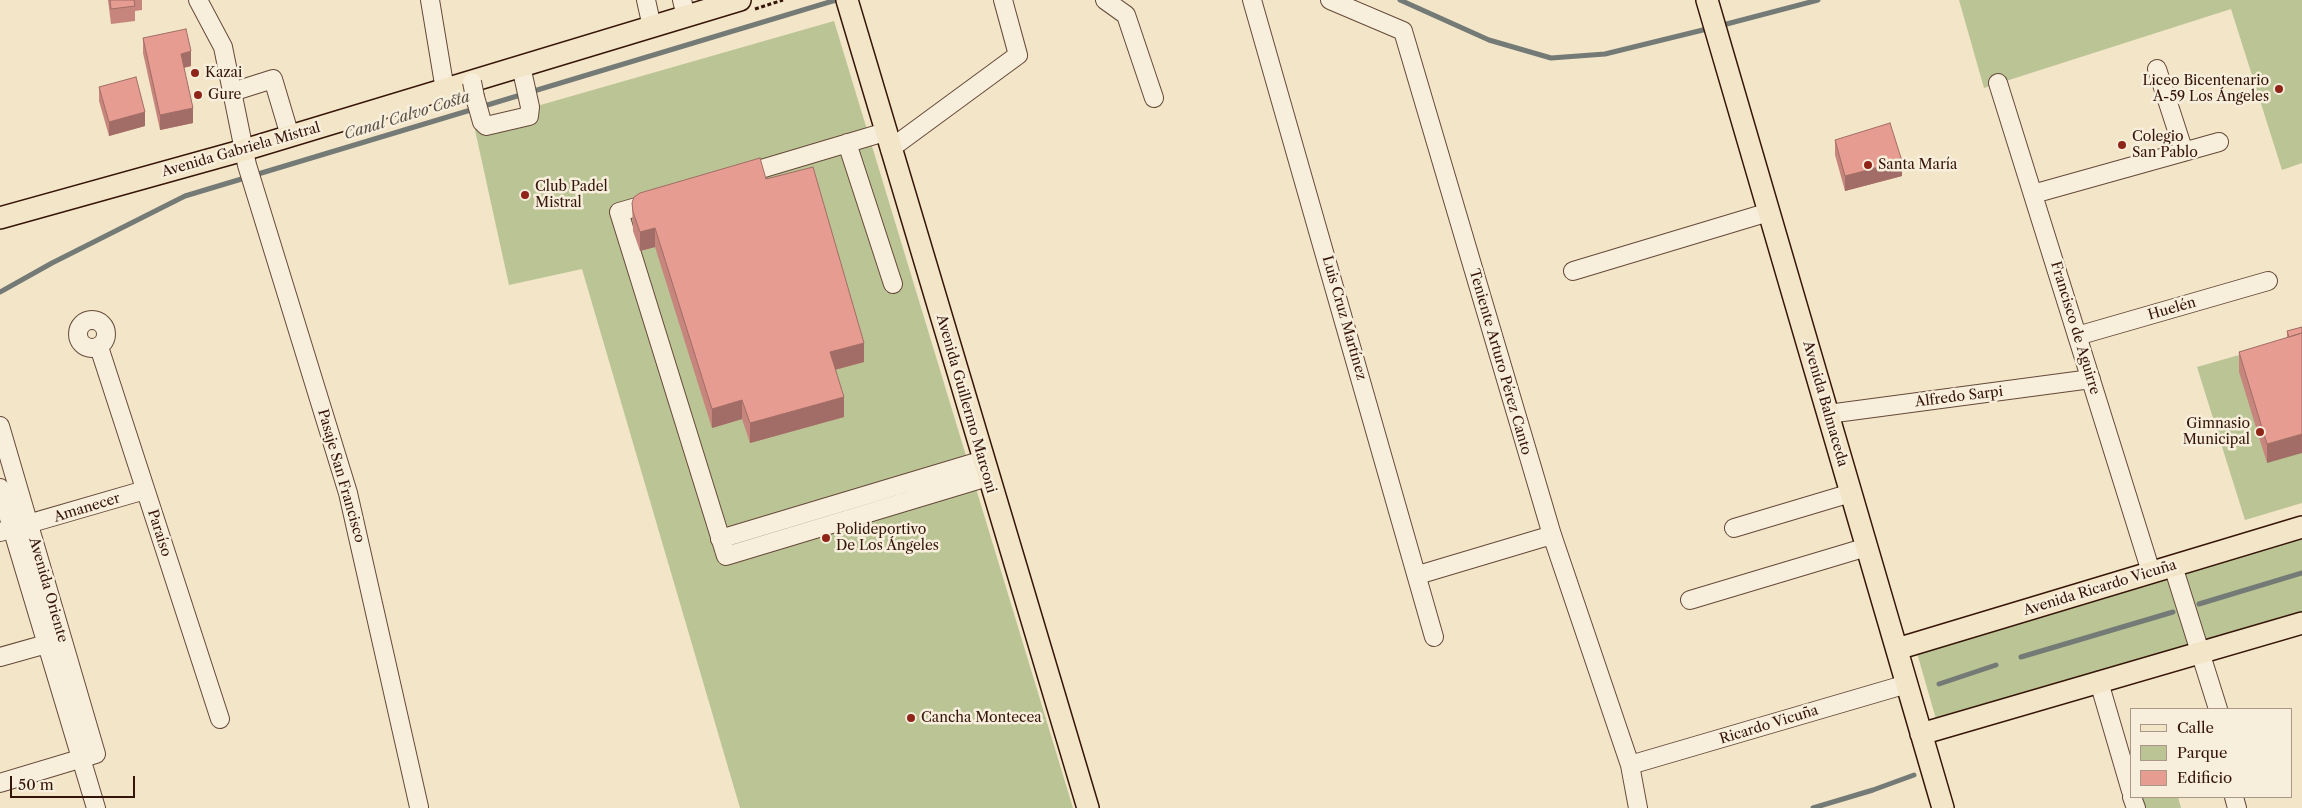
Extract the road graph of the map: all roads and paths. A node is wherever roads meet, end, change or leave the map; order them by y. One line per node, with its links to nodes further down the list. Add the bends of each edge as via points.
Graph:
1 (198, 0): 18 (street, Pasaje San Francisco, via 223,47)
2 (430, 0): 17 (street)
3 (646, 0): 12 (street)
4 (740, 0): 11 (main road, Avenida Gabriela Mistral)
5 (1003, 0): 21 (street, via 1018,55)
6 (1105, 0): 19 (street, via 1126,15)
7 (1252, 0): 50 (street, Luis Cruz Martínez)
8 (1330, 0): 46 (street, Teniente Arturo Pérez Canto, via 1403,31)
9 (1706, 0): 29 (main road, Avenida Balmaceda)
10 (848, 3): 21 (main road, Avenida Guillermo Marconi)
11 (684, 8): 12 (main road, Avenida Gabriela Mistral)
12 (652, 27): 14 (main road, Avenida Gabriela Mistral)
13 (2157, 68): 24 (street)
14 (523, 74): 16 (main road, Avenida Gabriela Mistral); 16 (street, via 531,110 529,116 486,126)
15 (1998, 84): 27 (street, Francisco de Aguirre)
16 (473, 89): 17 (main road, Avenida Gabriela Mistral)
17 (445, 90): 20 (main road, Avenida Gabriela Mistral)
18 (232, 92): 20 (street, via 273,79); 25 (street, Pasaje San Francisco)
19 (1154, 98)
20 (290, 136): 25 (main road, Avenida Gabriela Mistral)
21 (888, 140): 23 (street); 39 (main road, Avenida Guillermo Marconi)
22 (2219, 142): 24 (street)
23 (848, 143): 26 (street); 33 (street)
24 (2184, 152): 27 (street)
25 (245, 157): 30 (main road, Avenida Gabriela Mistral); 67 (street, Pasaje San Francisco, via 348,493)
26 (724, 180)
27 (2033, 194): 34 (street, Francisco de Aguirre)
28 (667, 198): 39 (street, via 619,212 726,556)
29 (1768, 212): 31 (street); 37 (main road, Avenida Balmaceda)
30 (0, 218)
31 (1573, 271)
32 (2268, 281): 34 (street, Huelén)
33 (893, 284)
34 (2077, 336): 36 (street, Francisco de Aguirre)
35 (99, 347): 41 (street, Paraíso)
36 (2091, 379): 37 (street, Alfredo Sarpi); 49 (street, Francisco de Aguirre)
37 (1828, 414): 42 (main road, Avenida Balmaceda)
38 (0, 426): 45 (street, Avenida Oriente)
39 (985, 469): 69 (main road, Avenida Guillermo Marconi)
40 (0, 488): 45 (street, Avenida Oriente)
41 (145, 490): 45 (street, Amanecer); 61 (street, Paraíso)
42 (1851, 493): 44 (street); 47 (main road, Avenida Balmaceda)
43 (2302, 527): 48 (main road, Avenida Ricardo Vicuña)
44 (1734, 528)
45 (14, 529): 54 (street, Avenida Oriente)
46 (1552, 534): 50 (street); 64 (street, Teniente Arturo Pérez Canto)
47 (1867, 547): 51 (street); 55 (main road, Avenida Balmaceda)
48 (2173, 566): 49 (main road, Avenida Ricardo Vicuña); 56 (street)
49 (2151, 572): 55 (main road, Avenida Ricardo Vicuña)
50 (1418, 575): 53 (street, Luis Cruz Martínez)
51 (1690, 600)
52 (2302, 623): 56 (main road)
53 (1434, 637)
54 (54, 641): 57 (street); 63 (street, Avenida Oriente)
55 (1897, 648): 59 (main road, Avenida Balmaceda)
56 (2202, 652): 58 (main road); 60 (street)
57 (0, 656)
58 (2099, 682): 62 (main road); 66 (street)
59 (1907, 684): 62 (main road, Avenida Balmaceda); 64 (street, Ricardo Vicuña)
60 (2218, 708)
61 (220, 719)
62 (1921, 734): 71 (main road, Avenida Balmaceda)
63 (88, 757): 65 (street); 68 (street, Avenida Oriente)
64 (1630, 765): 70 (street, Teniente Arturo Pérez Canto)
65 (0, 783)
66 (2130, 788)
67 (419, 807)
68 (96, 808)
69 (1088, 808)
70 (1638, 808)
71 (1943, 808)

